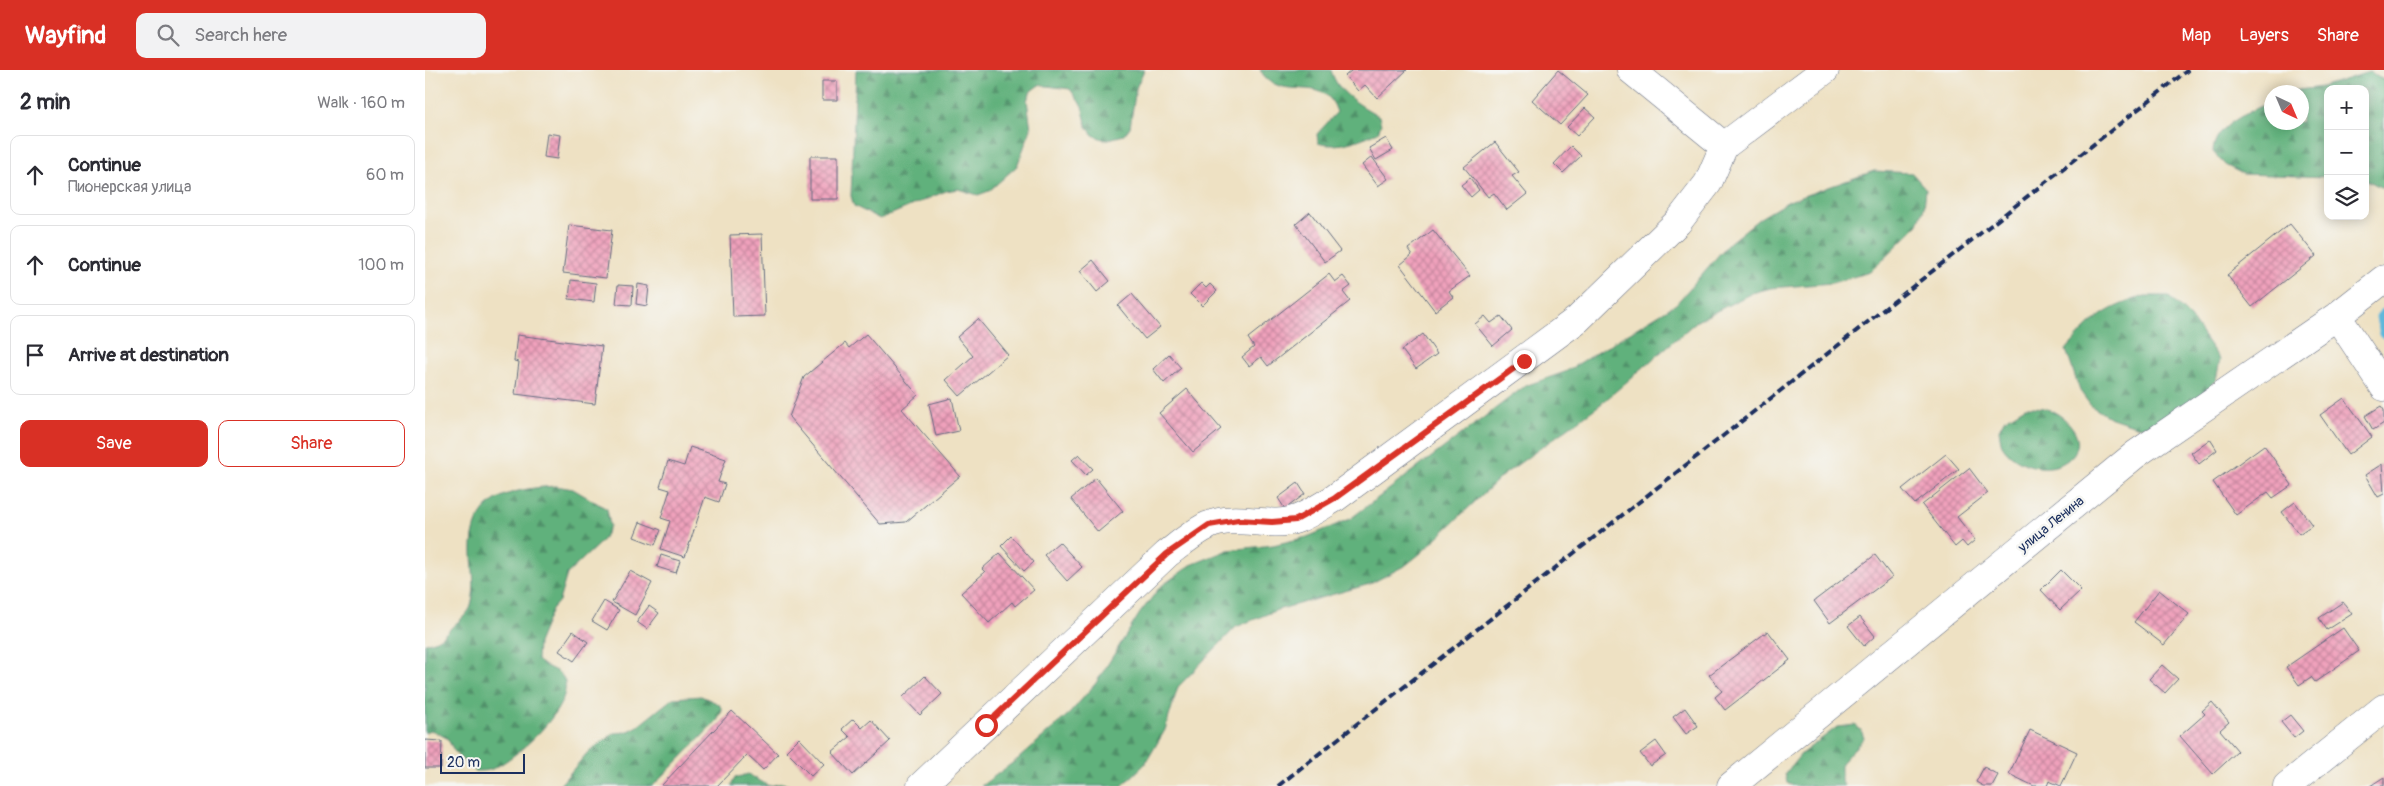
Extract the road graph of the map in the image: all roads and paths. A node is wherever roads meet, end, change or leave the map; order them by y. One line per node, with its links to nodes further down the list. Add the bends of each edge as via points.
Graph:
1 (1631, 70): 3 (street)
2 (1825, 70): 3 (street)
3 (1724, 146): 8 (street, via 1708,183 1679,222 1578,320 1335,498 1296,520 1238,520 1209,525 1167,554)
4 (2384, 279): 5 (street, улица Ленина)
5 (2337, 316): 6 (street); 9 (street, улица Ленина, via 2136,454)
6 (2384, 386)
7 (2384, 708): 10 (street)
8 (921, 786)
9 (1731, 786)
10 (2287, 786)

